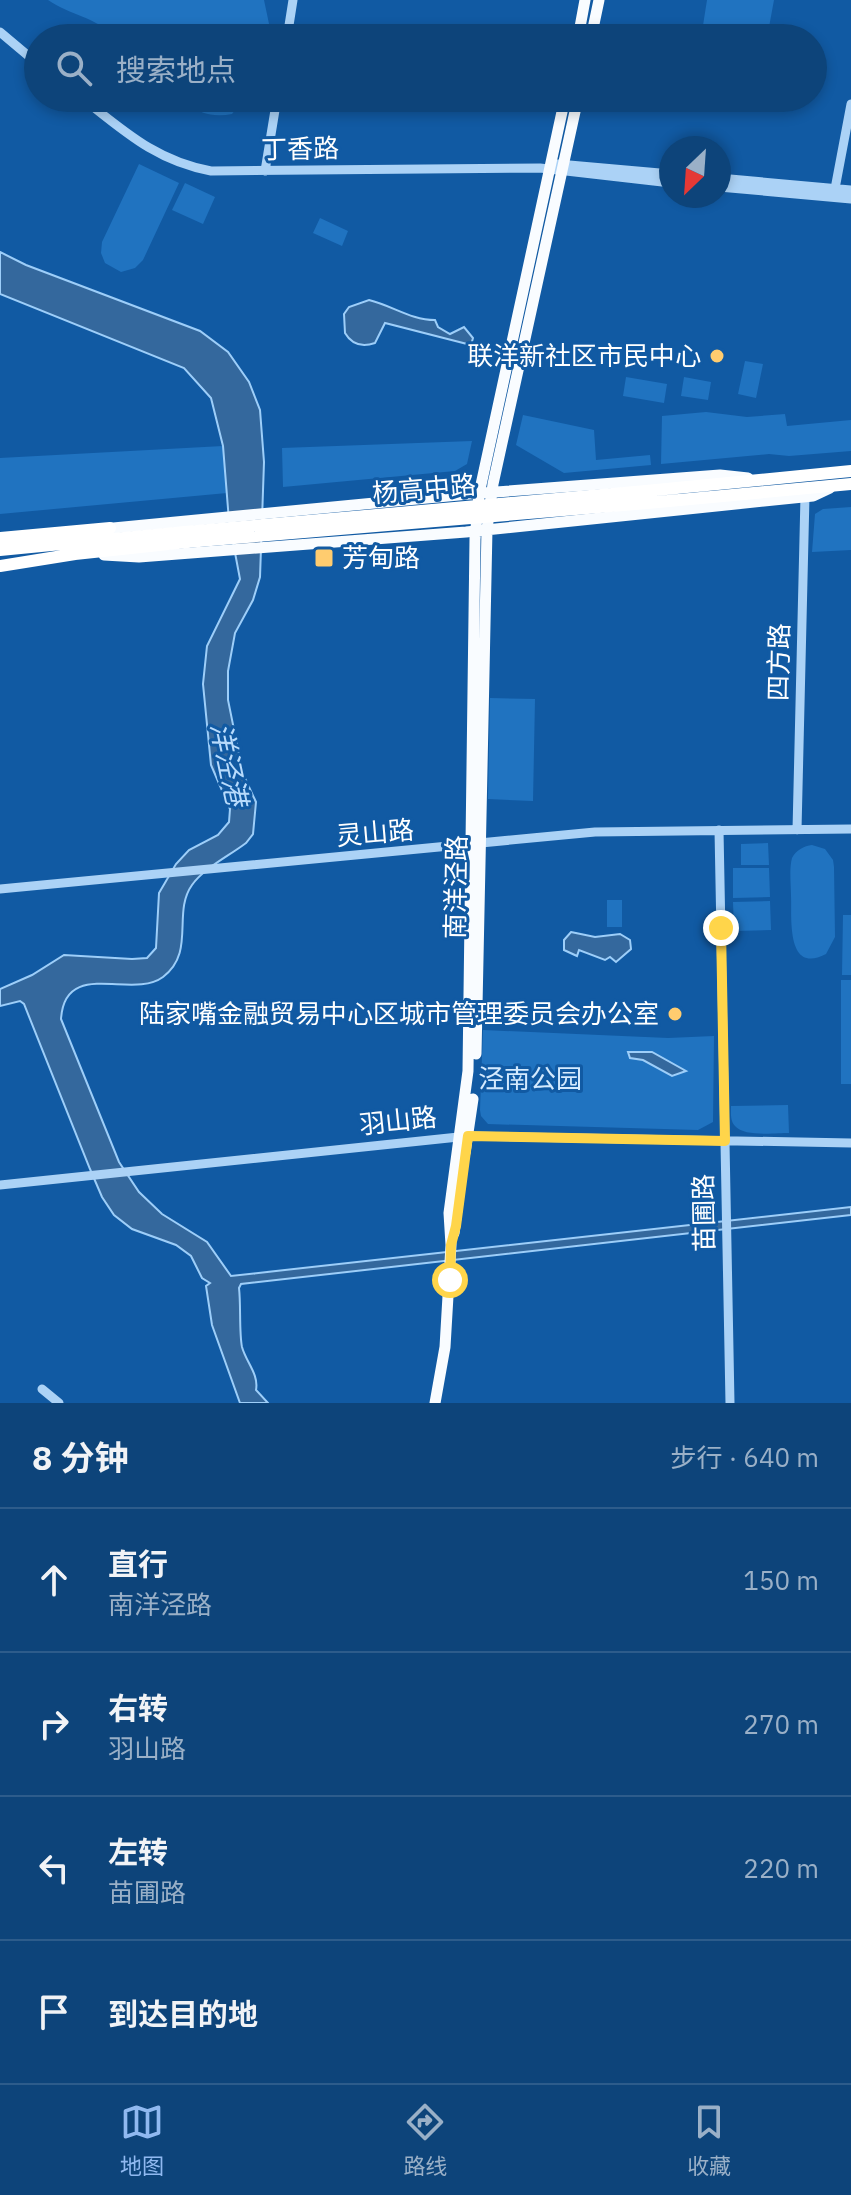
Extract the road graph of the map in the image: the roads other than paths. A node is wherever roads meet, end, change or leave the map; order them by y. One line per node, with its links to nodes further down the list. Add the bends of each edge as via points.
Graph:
1 (293, 0): 4 (street)
2 (585, 0): 5 (main road)
3 (599, 0): 6 (main road)
4 (289, 24)
5 (581, 24)
6 (594, 24)
7 (0, 32): 8 (street)
8 (24, 52)
9 (851, 104): 22 (street)
10 (100, 112): 16 (street, 丁香路, via 174,162 211,171)
11 (275, 112): 16 (street)
12 (561, 112): 14 (main road)
13 (575, 112): 15 (main road)
14 (546, 167): 15 (street, 丁香路); 16 (street, 丁香路); 28 (main road)
15 (563, 168): 17 (street, 丁香路); 19 (street, 丁香路); 28 (main road)
16 (265, 171)
17 (659, 173)
18 (731, 180): 22 (street)
19 (659, 181)
20 (731, 188): 22 (street)
21 (851, 190): 22 (street)
22 (834, 193): 23 (street)
23 (851, 199)
24 (851, 471): 25 (highway, 杨高中路)
25 (763, 480): 28 (main road, 杨高中路, via 720,475); 30 (highway, 杨高中路)
26 (851, 484): 27 (highway, 杨高中路)
27 (835, 486): 29 (main road, 杨高中路); 30 (highway, 杨高中路)
28 (490, 493): 31 (main road, 杨高中路); 32 (main road)
29 (805, 496): 32 (main road, 杨高中路); 40 (street, 四方路)
30 (647, 497): 33 (highway, 杨高中路, bridge)
31 (110, 528): 34 (highway); 35 (main road, 杨高中路)
32 (481, 530): 36 (main road, 杨高中路, via 139,557); 41 (main road, 南洋泾路)
33 (186, 537): 35 (highway, 杨高中路); 36 (highway, 杨高中路)
34 (0, 538)
35 (0, 548)
36 (75, 554): 37 (highway, 杨高中路)
37 (0, 566)
38 (851, 829): 40 (street, 灵山路)
39 (719, 830): 40 (street, 灵山路); 41 (street, 灵山路, via 595,832); 44 (street, 苗圃路)
40 (797, 830)
41 (474, 846): 42 (street, 灵山路); 43 (main road, 南洋泾路, via 475,1069)
42 (0, 889)
43 (464, 1136): 44 (street, 羽山路); 46 (street, 羽山路); 49 (main road, 南洋泾路, via 443,1370)
44 (725, 1141): 45 (street, 羽山路); 50 (street, 苗圃路)
45 (851, 1143)
46 (0, 1185)
47 (42, 1389): 48 (street)
48 (59, 1403)
49 (435, 1403)
50 (730, 1403)

